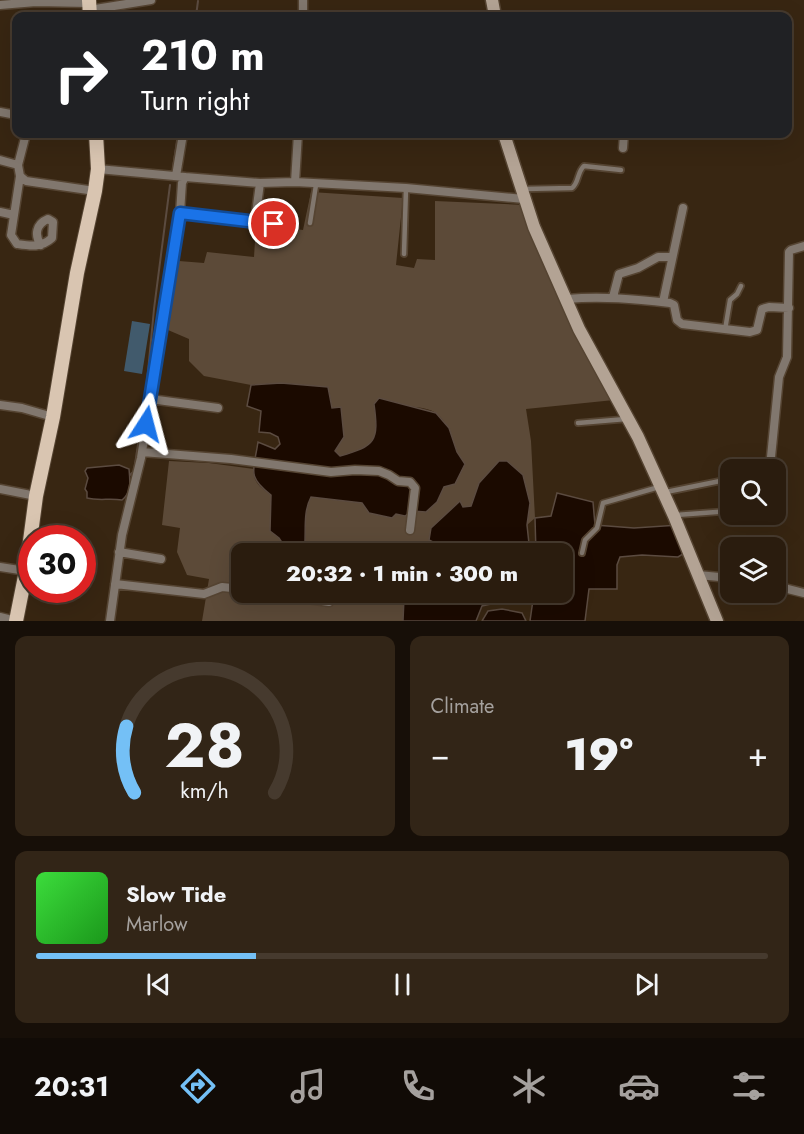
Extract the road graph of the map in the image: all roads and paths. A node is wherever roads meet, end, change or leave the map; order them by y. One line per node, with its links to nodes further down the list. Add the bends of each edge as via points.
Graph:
1 (151, 0): 3 (street)
2 (0, 5): 3 (street, via 53,2)
3 (89, 7)
4 (25, 138): 12 (street)
5 (96, 138): 13 (main road)
6 (183, 138): 16 (street)
7 (298, 138): 17 (street)
8 (505, 138): 22 (street)
9 (624, 138): 10 (street)
10 (624, 147)
11 (0, 160): 12 (street)
12 (18, 165): 15 (street)
13 (98, 169): 16 (street); 21 (main road)
14 (621, 170): 22 (lane, via 584,166 572,188)
15 (20, 176): 21 (street, via 26,181); 26 (street)
16 (181, 176): 18 (street); 25 (street)
17 (295, 182): 18 (street); 19 (street)
18 (260, 183): 27 (street)
19 (316, 185): 20 (street); 28 (lane)
20 (406, 188): 22 (street); 32 (lane)
21 (95, 191): 43 (main road)
22 (523, 194): 36 (street)
23 (683, 208): 33 (street)
24 (0, 212): 26 (street)
25 (180, 213): 27 (street); 40 (street)
26 (14, 215): 30 (street, via 13,240 17,244)
27 (255, 221): 29 (street)
28 (310, 223)
29 (294, 226)
30 (41, 245)
31 (804, 246): 38 (street, via 789,252)
32 (404, 254)
33 (672, 257): 35 (street, via 658,257 619,274); 37 (street)
34 (741, 286): 39 (lane, via 730,300)
35 (613, 297): 36 (street); 37 (street)
36 (567, 299): 44 (street)
37 (663, 302): 39 (street, via 674,305 677,320 682,324)
38 (789, 308): 39 (street, via 762,309 754,332); 47 (street, via 787,357 779,376)
39 (725, 330)
40 (150, 399): 42 (street); 46 (street)
41 (0, 405): 43 (street)
42 (218, 408)
43 (53, 417): 51 (main road)
44 (628, 419): 45 (lane); 50 (street)
45 (578, 423)
46 (142, 452): 55 (street, via 331,472 384,473 410,482 415,488); 56 (street)
47 (771, 459)
48 (720, 481): 50 (lane)
49 (0, 489): 51 (street)
50 (662, 490): 53 (street); 57 (lane, via 603,503 597,528 585,540)
51 (36, 496): 54 (main road)
52 (720, 512): 53 (lane)
53 (674, 516): 61 (street)
54 (32, 525)
55 (410, 530)
56 (119, 552): 58 (street); 63 (street)
57 (582, 553)
58 (160, 559)
59 (0, 567): 60 (street)
60 (18, 570)
61 (698, 575): 62 (street); 71 (street)
62 (720, 577)
63 (115, 584): 64 (street, via 204,594); 70 (street)
64 (231, 588)
65 (786, 588): 66 (street)
66 (804, 593)
67 (20, 603): 69 (main road)
68 (0, 617): 69 (street)
69 (16, 621)
70 (110, 621)
71 (717, 621)

